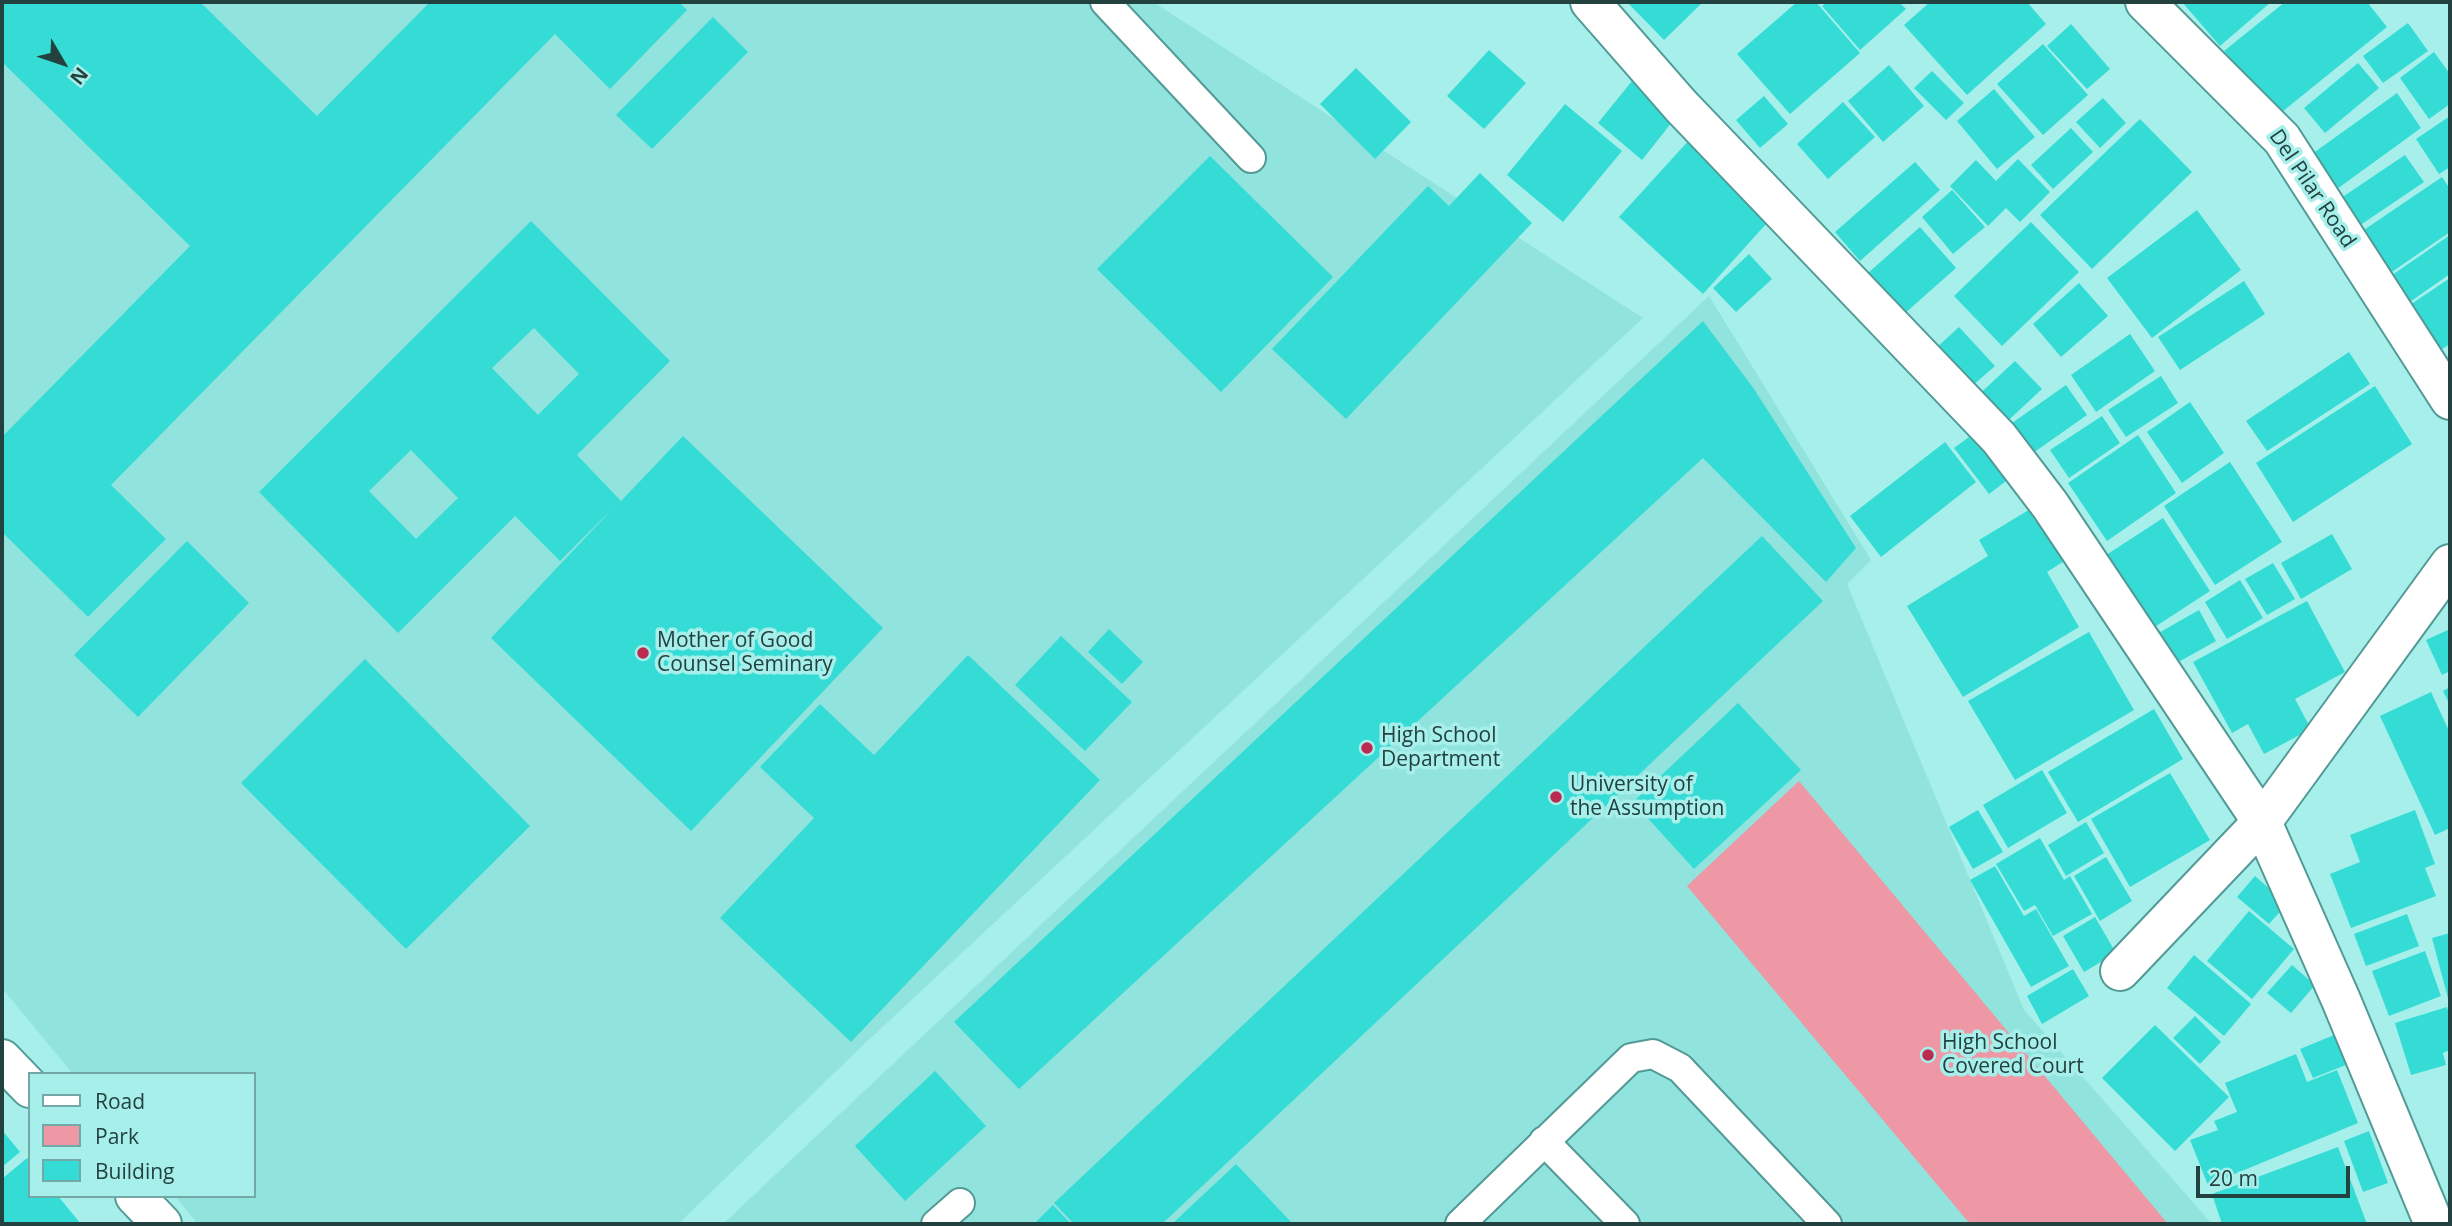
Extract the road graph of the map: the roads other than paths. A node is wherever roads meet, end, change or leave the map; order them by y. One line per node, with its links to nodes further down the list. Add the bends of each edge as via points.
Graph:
1 (1105, 2): 4 (lane)
2 (1590, 2): 7 (street, via 1681,106 1999,438 2050,505)
3 (2145, 2): 5 (street, Del Pilar Road, via 2282,139)
4 (1251, 158)
5 (2450, 400)
6 (2450, 564): 7 (street)
7 (2262, 822): 8 (street); 17 (street)
8 (2120, 971)
9 (2, 1059): 10 (street)
10 (28, 1086)
11 (1544, 1141): 14 (lane); 15 (lane); 16 (lane, via 1631,1058 1653,1054 1680,1068)
12 (960, 1203): 13 (lane)
13 (936, 1224)
14 (1460, 1224)
15 (1625, 1224)
16 (1827, 1224)
17 (2434, 1224)

